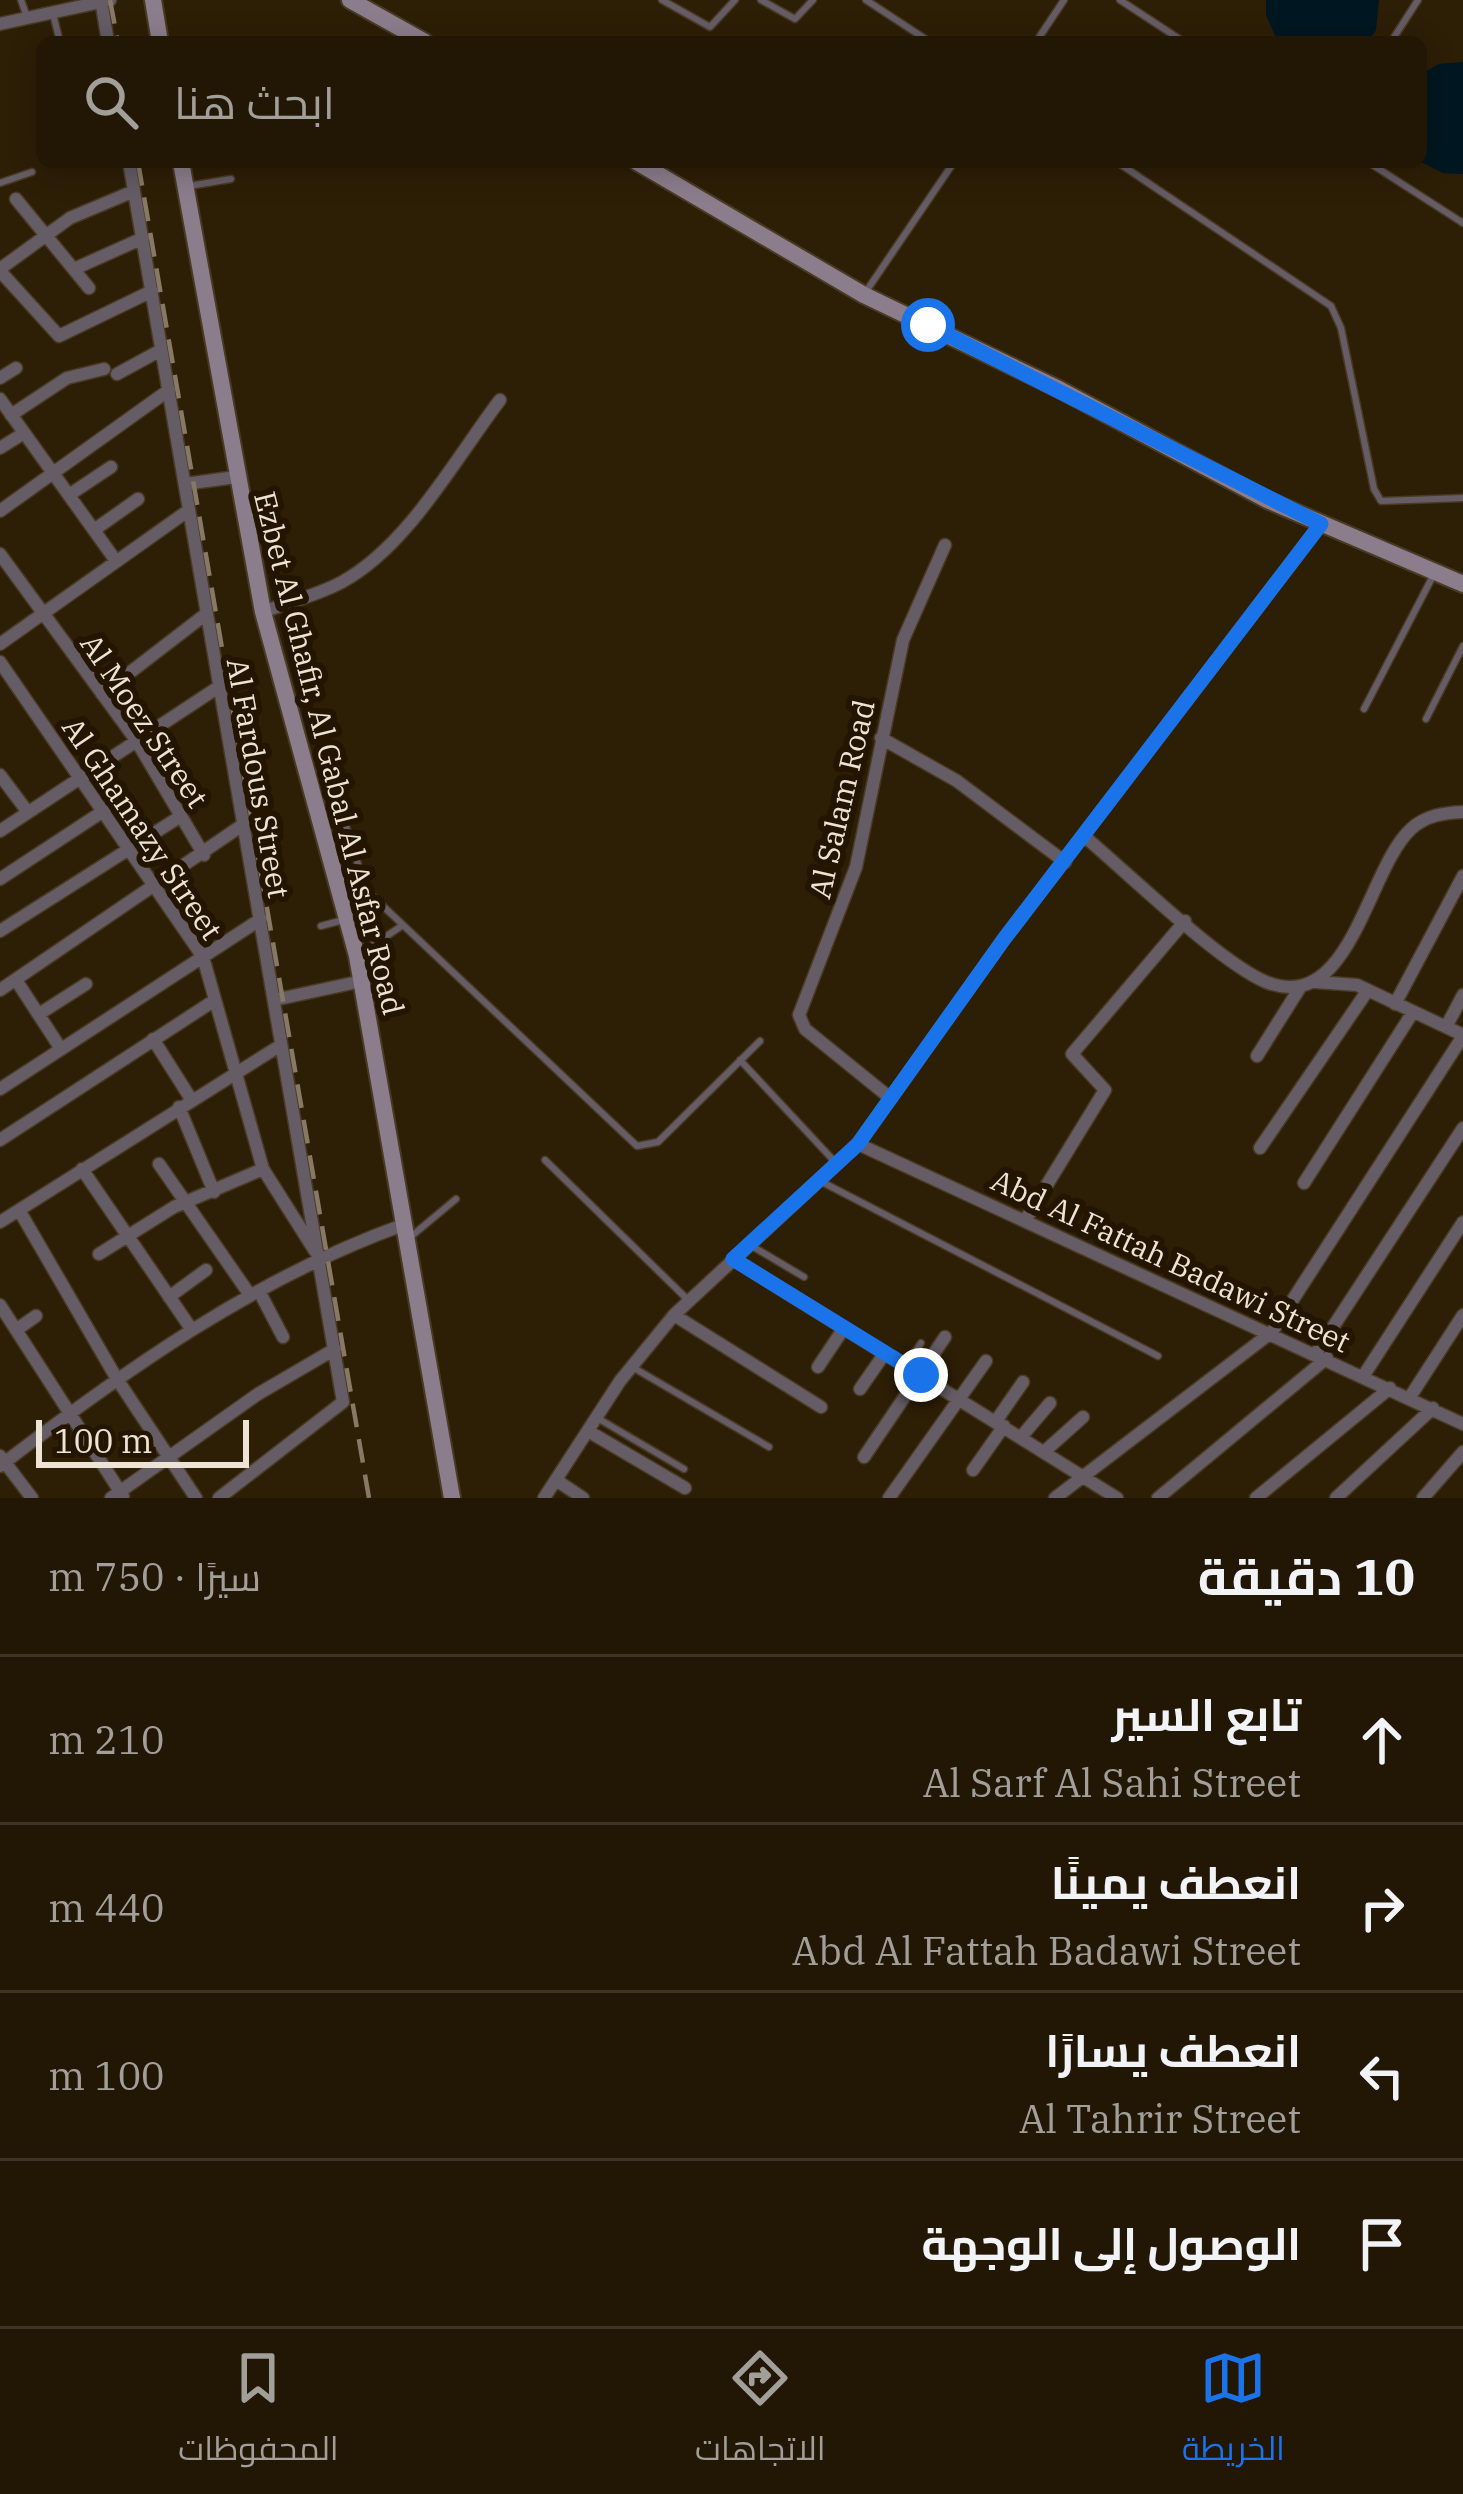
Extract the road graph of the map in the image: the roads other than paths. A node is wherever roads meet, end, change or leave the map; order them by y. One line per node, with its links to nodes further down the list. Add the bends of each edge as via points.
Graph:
1 (21, 0): 15 (lane)
2 (153, 0): 19 (street)
3 (350, 0): 14 (street)
4 (662, 0): 5 (lane, via 710,27)
5 (735, 0)
6 (761, 0): 7 (lane, via 795,19)
7 (813, 0)
8 (866, 0): 21 (lane)
9 (1064, 0): 22 (lane)
10 (1120, 0): 23 (lane)
11 (1418, 0): 24 (lane)
12 (104, 1): 13 (street); 18 (street)
13 (50, 7): 15 (street); 17 (lane)
14 (386, 9): 20 (street)
15 (27, 17): 16 (street)
16 (0, 24)
17 (58, 36)
18 (107, 36)
19 (159, 36)
20 (418, 36)
21 (921, 36)
22 (1040, 36)
23 (1175, 36)
24 (1394, 36)
25 (130, 168): 35 (street, Al Fardous Street)
26 (182, 168): 34 (street, Ezbet Al Ghafir, Al Gabal Al Asfar Road)
27 (647, 168): 44 (street)
28 (950, 168): 44 (lane)
29 (1127, 168): 59 (lane, via 1331,306 1382,501)
30 (1377, 168): 37 (lane)
31 (32, 172): 33 (lane)
32 (231, 179): 34 (lane)
33 (0, 183)
34 (185, 187): 56 (street, Ezbet Al Ghafir, Al Gabal Al Asfar Road)
35 (134, 191): 38 (street, via 91,206); 39 (street, Al Fardous Street)
36 (16, 199): 38 (street)
37 (1463, 223)
38 (46, 236): 40 (street); 41 (street)
39 (142, 238): 40 (street); 43 (street, Al Fardous Street)
40 (74, 269): 42 (street)
41 (0, 270): 43 (street, via 59,336)
42 (89, 288)
43 (152, 291): 45 (street, Al Fardous Street)
44 (864, 295): 63 (street)
45 (161, 350): 48 (street, Al Fardous Street); 51 (street, via 110,372 67,378)
46 (16, 368): 47 (street)
47 (0, 378)
48 (169, 390): 55 (street); 57 (street, Al Fardous Street)
49 (0, 399): 51 (street)
50 (500, 400): 70 (street, via 368,562 340,583)
51 (11, 415): 52 (street)
52 (24, 433): 53 (street); 55 (street)
53 (0, 448)
54 (111, 467): 58 (street)
55 (52, 471): 58 (street); 62 (street)
56 (236, 477): 57 (street); 70 (street, Ezbet Al Ghafir, Al Gabal Al Asfar Road)
57 (185, 484): 61 (street, Al Fardous Street)
58 (69, 496): 64 (street)
59 (1463, 498)
60 (138, 500): 64 (street)
61 (189, 510): 67 (street); 72 (street, Al Fardous Street)
62 (0, 511)
63 (1321, 524): 68 (street); 91 (street)
64 (94, 530): 67 (street)
65 (945, 545): 80 (street, Al Salam Road, via 903,640)
66 (0, 554): 71 (street, Al Moez Street)
67 (116, 560): 71 (street)
68 (1435, 572): 69 (street); 78 (lane)
69 (1463, 584)
70 (263, 611): 99 (street, Ezbet Al Ghafir, Al Gabal Al Asfar Road)
71 (43, 613): 73 (street); 77 (street, Al Moez Street)
72 (206, 614): 76 (street, Al Fardous Street); 77 (street)
73 (0, 644)
74 (1463, 646): 79 (lane)
75 (0, 662): 84 (street, Al Ghamazy Street)
76 (218, 688): 81 (street); 89 (street, Al Fardous Street)
77 (102, 694): 81 (street, Al Moez Street)
78 (1364, 709)
79 (1426, 719)
80 (881, 738): 94 (street, via 957,781); 128 (street, Al Salam Road, via 856,867 799,1015 805,1030)
81 (136, 740): 84 (street); 88 (street, Al Moez Street)
82 (321, 746): 101 (lane, via 359,879)
83 (0, 775): 86 (street)
84 (80, 775): 85 (street, Al Ghamazy Street); 86 (street)
85 (104, 810): 92 (street, Al Ghamazy Street); 96 (street)
86 (28, 811): 90 (street)
87 (1463, 812): 109 (street, via 1429,818 1406,834 1337,961)
88 (181, 816): 92 (street); 93 (street, Al Moez Street)
89 (244, 824): 93 (street); 98 (street, Al Fardous Street)
90 (0, 831)
91 (1085, 837): 94 (street); 100 (street)
92 (130, 848): 97 (street, Al Ghamazy Street); 103 (street)
93 (204, 855): 97 (street)
94 (1065, 862): 128 (street)
95 (1463, 876): 115 (street)
96 (0, 878)
97 (158, 886): 105 (street, Al Ghamazy Street); 106 (street)
98 (261, 919): 105 (street); 114 (street, Al Fardous Street)
99 (349, 919): 102 (lane); 104 (street, Ezbet Al Ghafir, Al Gabal Al Asfar Road)
100 (1185, 921): 109 (street, via 1260,979); 145 (street, via 1072,1054 1105,1090)
101 (403, 925): 104 (lane); 125 (lane, via 637,1146 658,1142)
102 (321, 926)
103 (0, 931)
104 (357, 956): 107 (street, Ezbet Al Ghafir, Al Gabal Al Asfar Road)
105 (203, 957): 113 (street, Al Ghamazy Street); 123 (street)
106 (16, 980): 110 (street); 117 (street)
107 (362, 982): 114 (street); 148 (street, Ezbet Al Ghafir, Al Gabal Al Asfar Road)
108 (86, 984): 117 (street)
109 (1308, 984): 111 (street); 124 (street)
110 (0, 990)
111 (1368, 990): 115 (street); 133 (street)
112 (1463, 995): 118 (street)
113 (215, 1000): 120 (street); 126 (street, Al Ghamazy Street)
114 (274, 1000): 122 (street, Al Fardous Street)
115 (1395, 1004): 116 (street)
116 (1413, 1012): 118 (street); 140 (street)
117 (39, 1014): 123 (street)
118 (1446, 1027): 119 (street)
119 (1463, 1036): 151 (street)
120 (153, 1039): 129 (street); 131 (street)
121 (760, 1041): 125 (lane)
122 (281, 1045): 126 (street); 154 (street, Al Fardous Street)
123 (61, 1049): 127 (street)
124 (1257, 1056)
125 (740, 1060): 136 (lane)
126 (236, 1072): 129 (street); 138 (street, Al Ghamazy Street)
127 (0, 1088)
128 (889, 1097): 132 (street)
129 (184, 1103): 137 (street); 141 (street)
130 (1463, 1128): 174 (street)
131 (0, 1140)
132 (858, 1144): 136 (street); 145 (street, Abd Al Fattah Badawi Street)
133 (1261, 1148)
134 (545, 1160): 160 (lane)
135 (160, 1164): 143 (street)
136 (838, 1165): 139 (street)
137 (82, 1169): 144 (street); 150 (street)
138 (263, 1169): 141 (street); 154 (street, Al Ghamazy Street)
139 (822, 1182): 152 (street); 175 (lane)
140 (1304, 1183)
141 (214, 1192): 143 (street)
142 (456, 1199): 148 (lane)
143 (188, 1204): 150 (street); 158 (street)
144 (19, 1210): 146 (street); 182 (street)
145 (1026, 1220): 168 (street, Abd Al Fattah Badawi Street)
146 (0, 1222)
147 (1463, 1222): 181 (street)
148 (405, 1233): 154 (street); 213 (street, Ezbet Al Ghafir, Al Gabal Al Asfar Road)
149 (1315, 1234): 151 (street)
150 (126, 1236): 153 (street); 159 (street)
151 (1329, 1244): 168 (street)
152 (750, 1245): 155 (street); 157 (lane)
153 (99, 1254)
154 (319, 1257): 158 (street); 172 (street, Al Fardous Street)
155 (733, 1259): 160 (street); 165 (street)
156 (206, 1270): 159 (street)
157 (804, 1277)
158 (254, 1293): 167 (street); 169 (street)
159 (169, 1297): 167 (street)
160 (688, 1300): 162 (street)
161 (0, 1305): 166 (street)
162 (674, 1315): 177 (street); 189 (street)
163 (1463, 1315): 186 (street)
164 (36, 1316): 166 (street)
165 (844, 1328): 173 (street); 179 (street)
166 (16, 1330): 191 (street)
167 (192, 1330): 182 (street)
168 (1272, 1332): 174 (street, Abd Al Fattah Badawi Street); 206 (street)
169 (283, 1337)
170 (945, 1337): 180 (street)
171 (921, 1343): 178 (lane)
172 (335, 1349): 201 (street); 212 (street, Al Fardous Street, via 343,1402)
173 (885, 1353): 178 (street); 185 (street)
174 (1322, 1355): 181 (street, Abd Al Fattah Badawi Street); 219 (street)
175 (1158, 1357)
176 (986, 1361): 187 (street)
177 (631, 1366): 192 (street); 198 (lane)
178 (906, 1366): 180 (street)
179 (818, 1367)
180 (921, 1375): 187 (street); 202 (street)
181 (1364, 1376): 184 (street, Abd Al Fattah Badawi Street)
182 (117, 1379): 191 (street); 201 (street)
183 (1023, 1382): 195 (street)
184 (1390, 1388): 186 (street, Abd Al Fattah Badawi Street); 220 (street)
185 (860, 1389)
186 (1410, 1397): 190 (street, Abd Al Fattah Badawi Street)
187 (961, 1400): 195 (street); 216 (street)
188 (1050, 1403): 197 (street)
189 (821, 1407)
190 (1433, 1408): 194 (street, Abd Al Fattah Badawi Street); 221 (street)
191 (69, 1415): 203 (street); 209 (street)
192 (596, 1417): 196 (street); 204 (lane)
193 (1083, 1417): 199 (street)
194 (1461, 1419)
195 (1000, 1424): 197 (street); 205 (street)
196 (588, 1431): 207 (street); 208 (street)
197 (1021, 1437): 199 (street)
198 (769, 1447)
199 (1046, 1451): 206 (street)
200 (1463, 1452): 222 (street)
201 (167, 1455): 209 (street); 211 (street)
202 (864, 1456)
203 (2, 1462): 210 (street)
204 (684, 1469)
205 (973, 1470)
206 (1084, 1475): 217 (street); 218 (street)
207 (556, 1480): 214 (street); 215 (street)
208 (686, 1488)
209 (118, 1496)
210 (32, 1498)
211 (196, 1498)
212 (220, 1498)
213 (452, 1498)
214 (544, 1498)
215 (584, 1498)
216 (889, 1498)
217 (1055, 1498)
218 (1118, 1498)
219 (1158, 1498)
220 (1256, 1498)
221 (1336, 1498)
222 (1423, 1498)

